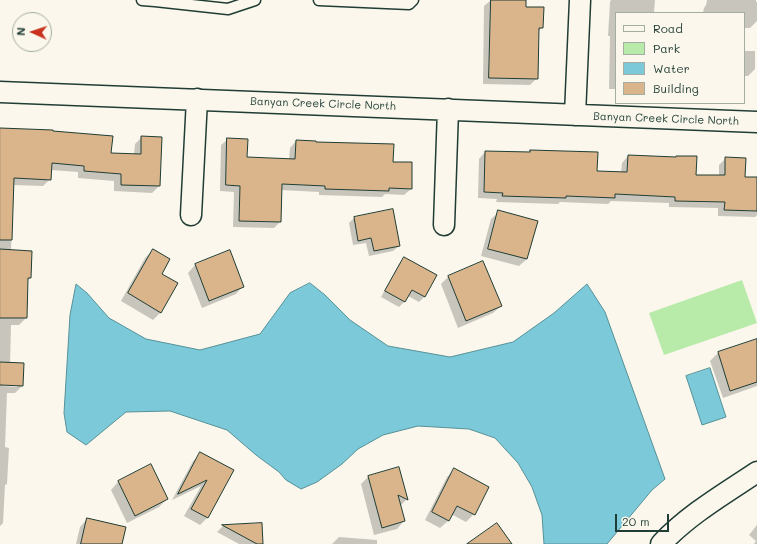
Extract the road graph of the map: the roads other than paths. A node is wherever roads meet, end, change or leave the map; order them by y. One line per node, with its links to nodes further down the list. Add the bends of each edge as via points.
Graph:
1 (142, 0): 2 (lane)
2 (156, 0): 3 (lane, via 228,9)
3 (255, 0)
4 (319, 0): 5 (lane, via 408,4)
5 (413, 0)
6 (580, 0): 10 (street)
7 (0, 92): 8 (street, Banyan Creek Circle North)
8 (197, 99): 9 (street, Banyan Creek Circle North); 12 (street)
9 (448, 109): 10 (street, Banyan Creek Circle North); 13 (street)
10 (575, 115): 11 (street, Banyan Creek Circle North)
11 (757, 122)
12 (191, 215)
13 (444, 225)
14 (757, 472): 15 (street, via 704,507)
15 (661, 544)

